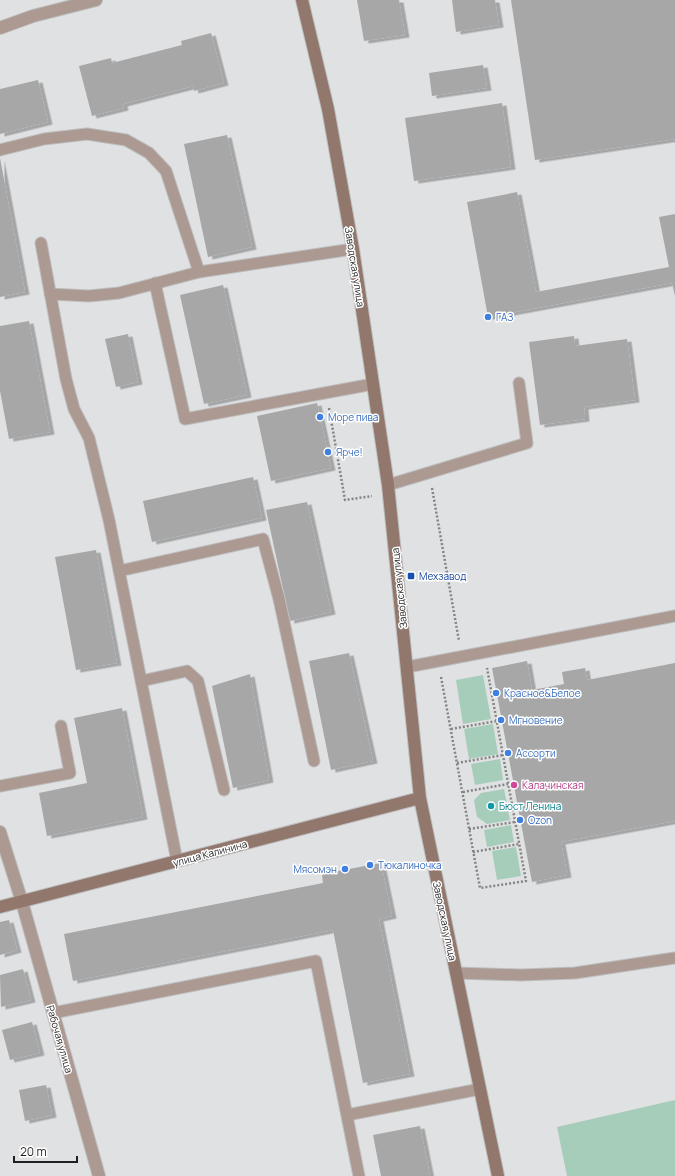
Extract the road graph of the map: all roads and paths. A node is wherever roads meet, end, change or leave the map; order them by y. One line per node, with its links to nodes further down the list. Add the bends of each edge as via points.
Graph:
1 (96, 0): 3 (street, via 33,16)
2 (302, 0): 6 (street, Заводская улица, via 328,109)
3 (0, 28)
4 (0, 150): 7 (lane, via 44,139 87,134 126,140 149,153 166,171)
5 (41, 243): 9 (lane)
6 (353, 249): 7 (lane); 11 (street, Заводская улица)
7 (199, 272): 8 (lane)
8 (155, 283): 9 (lane, via 119,293 89,296); 12 (lane, via 185,419)
9 (50, 294): 15 (lane, via 66,379 74,409 89,438)
10 (518, 383): 13 (lane, via 527,443)
11 (373, 384): 12 (lane); 13 (street, Заводская улица)
12 (327, 393): 13 (path, via 345,500)
13 (389, 489): 19 (street, Заводская улица)
14 (425, 489): 17 (path, via 432,488)
15 (119, 571): 21 (lane); 26 (lane, via 263,539 279,599)
16 (675, 616): 17 (lane)
17 (462, 656): 19 (lane)
18 (486, 664): 22 (path)
19 (407, 667): 32 (street, Заводская улица)
20 (441, 672): 24 (path)
21 (141, 681): 30 (lane, via 187,671 198,681); 38 (lane)
22 (497, 721): 24 (path); 25 (path)
23 (61, 726): 29 (lane, via 70,773)
24 (451, 729): 27 (path)
25 (503, 755): 27 (path); 28 (path)
26 (314, 761)
27 (457, 763): 31 (path)
28 (508, 784): 31 (path); 33 (path)
29 (0, 786)
30 (224, 790)
31 (462, 792): 34 (path)
32 (420, 798): 38 (street, улица Калинина); 42 (street, Заводская улица)
33 (515, 822): 34 (path); 36 (path)
34 (469, 829): 37 (path)
35 (0, 832): 39 (street, Рабочая улица)
36 (519, 844): 37 (path); 37 (path, via 526,881 480,888)
37 (473, 852)
38 (177, 861): 39 (street, улица Калинина)
39 (22, 902): 40 (street, улица Калинина); 43 (street, Рабочая улица)
40 (0, 907)
41 (675, 958): 42 (lane, via 575,973 521,976)
42 (456, 973): 44 (street, Заводская улица)
43 (53, 1013): 45 (lane, via 316,961); 46 (street, Рабочая улица)
44 (480, 1089): 45 (lane); 48 (street, Заводская улица)
45 (347, 1115): 47 (lane)
46 (99, 1176)
47 (359, 1176)
48 (498, 1176)

